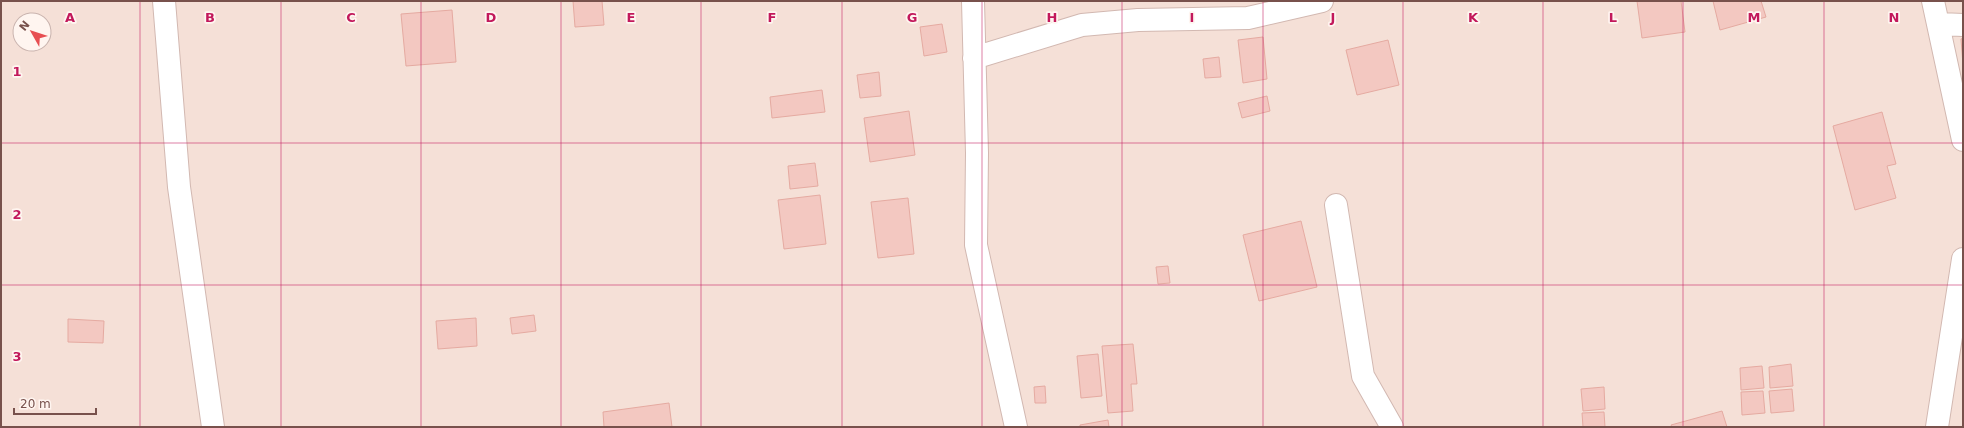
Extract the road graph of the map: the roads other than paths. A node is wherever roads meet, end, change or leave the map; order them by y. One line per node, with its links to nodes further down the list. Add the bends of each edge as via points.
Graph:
1 (164, 1): 11 (street, via 179,187)
2 (973, 1): 7 (street)
3 (1322, 1): 7 (street, via 1248,18 1146,19 1082,25)
4 (1933, 1): 5 (street)
5 (1940, 24): 6 (street); 8 (street)
6 (1963, 25)
7 (974, 58): 12 (street, via 976,245)
8 (1963, 140)
9 (1336, 205): 13 (street, via 1363,376)
10 (1963, 259): 14 (street)
11 (212, 427)
12 (1016, 427)
13 (1392, 427)
14 (1937, 427)

